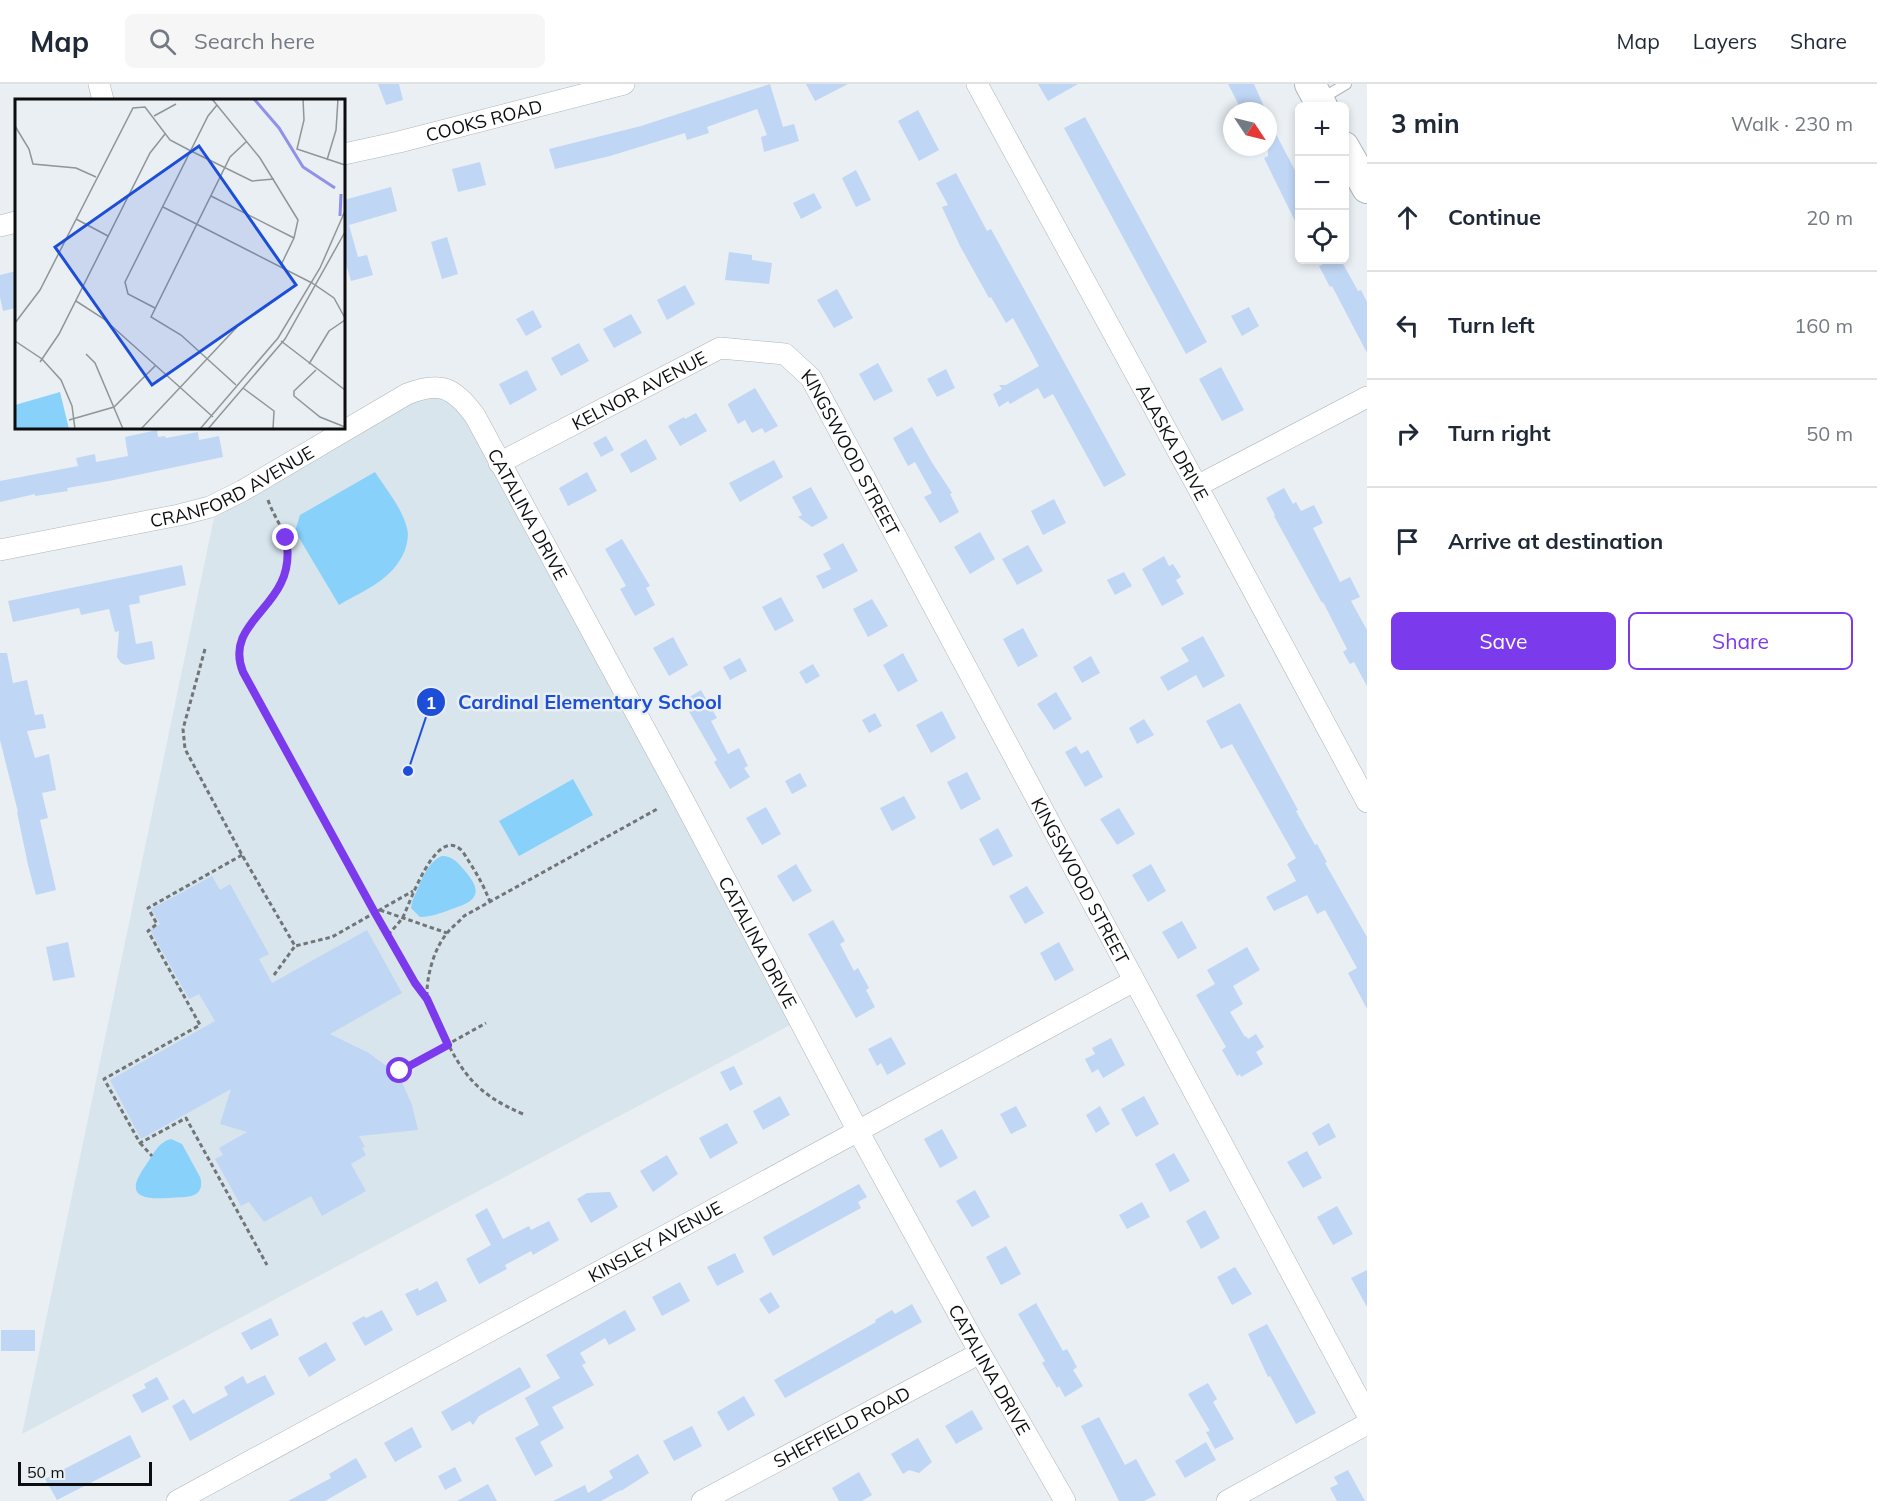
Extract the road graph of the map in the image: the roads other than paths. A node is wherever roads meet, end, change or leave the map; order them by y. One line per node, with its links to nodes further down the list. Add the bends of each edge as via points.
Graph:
1 (99, 84): 6 (street)
2 (624, 84): 7 (street, COOKS ROAD)
3 (977, 84): 16 (street, ALASKA DRIVE)
4 (1346, 84): 5 (lane)
5 (1317, 97)
6 (103, 99)
7 (345, 154)
8 (1349, 156): 9 (street)
9 (1367, 188)
10 (15, 222): 11 (street)
11 (0, 226)
12 (785, 354): 15 (street, KELNOR AVENUE, via 720,348); 19 (street, KINGSWOOD STREET, via 811,378)
13 (447, 388): 15 (street, CATALINA DRIVE, via 475,416); 17 (street, CRANFORD AVENUE, via 432,387 406,394 210,507)
14 (1367, 397): 16 (street)
15 (499, 463): 20 (street, CATALINA DRIVE)
16 (1197, 486): 18 (street, ALASKA DRIVE)
17 (0, 550)
18 (1367, 802)
19 (1134, 981): 20 (street, KINSLEY AVENUE); 22 (street, KINGSWOOD STREET)
20 (858, 1131): 21 (street, CATALINA DRIVE); 24 (street, KINSLEY AVENUE)
21 (980, 1353): 26 (street, SHEFFIELD ROAD); 27 (street, CATALINA DRIVE)
22 (1367, 1414)
23 (1367, 1424): 28 (street)
24 (202, 1496): 25 (street, KINSLEY AVENUE)
25 (177, 1501)
26 (702, 1501)
27 (1065, 1501)
28 (1227, 1501)

